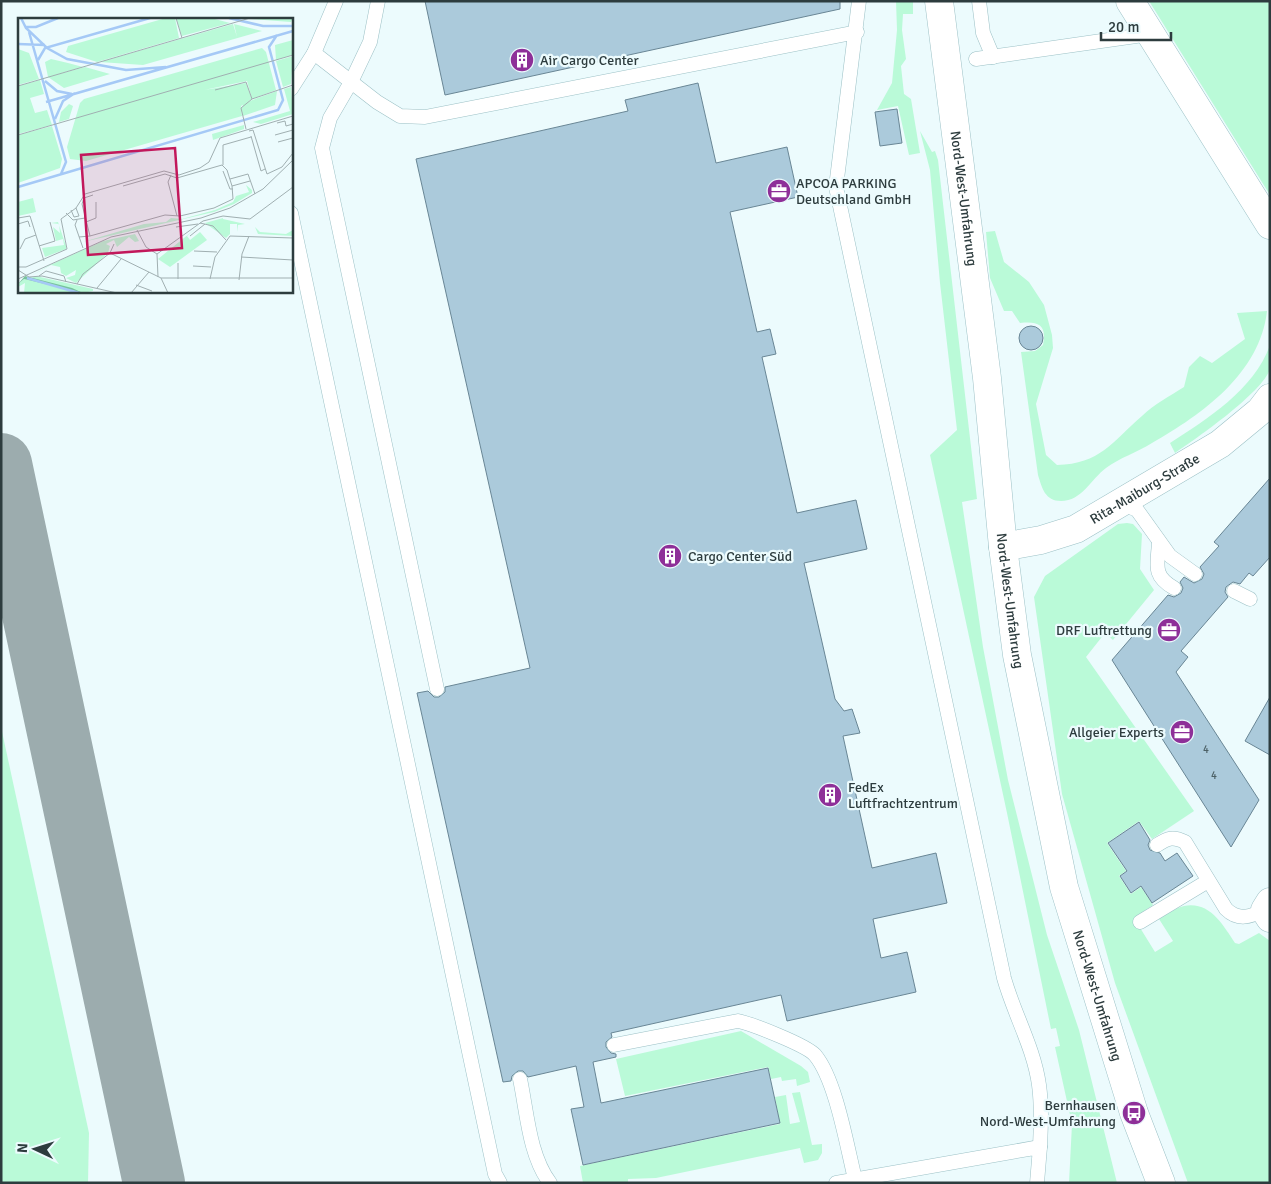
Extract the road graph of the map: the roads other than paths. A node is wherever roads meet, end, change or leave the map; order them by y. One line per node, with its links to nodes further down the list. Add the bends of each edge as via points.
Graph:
1 (336, 1): 9 (lane)
2 (378, 1): 12 (lane, via 370,42)
3 (859, 1): 7 (lane)
4 (939, 1): 19 (main road, Nord-West-Umfahrung, via 987,378)
5 (979, 1): 10 (lane, via 983,33)
6 (1130, 1): 8 (main road)
7 (857, 32): 12 (lane, via 425,117 400,116); 31 (lane, via 836,187 1004,978 1039,1084 1042,1108)
8 (1150, 34): 10 (lane); 15 (main road)
9 (314, 53): 12 (lane); 13 (lane)
10 (993, 57): 11 (lane)
11 (976, 59)
12 (351, 82): 24 (lane, via 330,118 322,148)
13 (292, 86)
14 (292, 218): 33 (lane, via 495,1174)
15 (1270, 225)
16 (1270, 398): 17 (main road, Rita-Maiburg-Straße, via 1260,411 1220,444)
17 (1120, 503): 18 (lane, via 1137,510 1145,518); 19 (main road, Rita-Maiburg-Straße, via 1076,529)
18 (1159, 544): 20 (lane); 21 (lane, via 1157,569 1161,580)
19 (1003, 547): 37 (main road, Nord-West-Umfahrung, via 1017,655 1064,887 1134,1113)
20 (1195, 574)
21 (1174, 588)
22 (1234, 591): 23 (lane)
23 (1250, 599)
24 (437, 688)
25 (1157, 845): 26 (lane, via 1168,838 1184,842)
26 (1208, 881): 27 (lane, via 1232,915 1252,917); 28 (lane)
27 (1268, 910)
28 (1140, 922)
29 (614, 1045): 32 (lane, via 738,1020 814,1054 826,1073)
30 (520, 1079): 34 (lane, via 534,1147 544,1176)
31 (1040, 1147): 32 (lane); 36 (lane)
32 (855, 1179): 35 (lane)
33 (500, 1183)
34 (550, 1183)
35 (836, 1183)
36 (1037, 1183)
37 (1161, 1183)

